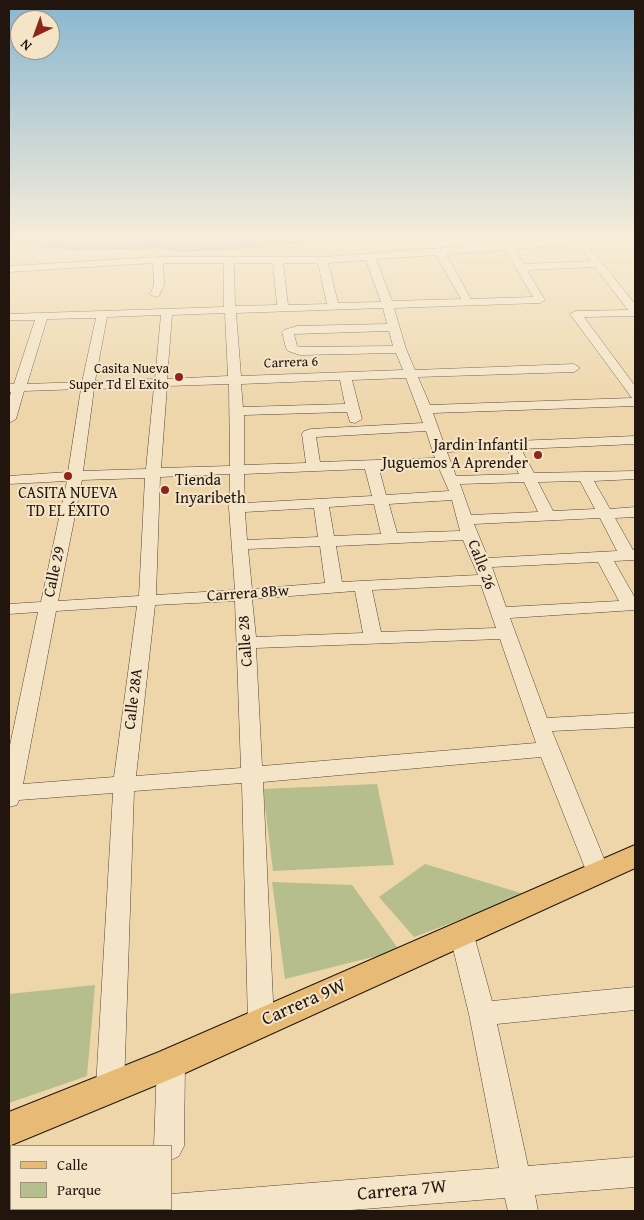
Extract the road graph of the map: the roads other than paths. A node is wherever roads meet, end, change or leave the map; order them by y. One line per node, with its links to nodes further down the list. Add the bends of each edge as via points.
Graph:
1 (230, 297): 12 (street, Calle 28)
2 (282, 297): 11 (street)
3 (331, 297): 9 (street)
4 (385, 297): 10 (street, Calle 26)
5 (465, 297): 8 (street)
6 (538, 297): 8 (street, via 540,300)
7 (624, 297): 14 (street)
8 (468, 303): 10 (street)
9 (333, 305): 10 (street); 11 (street)
10 (388, 305): 18 (street, Calle 26)
11 (283, 307): 12 (street)
12 (230, 309): 13 (street); 23 (street, Calle 28)
13 (166, 312): 15 (street); 24 (street, Calle 28A)
14 (635, 312): 27 (street, via 576,314)
15 (102, 314): 16 (street); 25 (street, Calle 29)
16 (42, 316): 17 (street); 26 (street)
17 (9, 317)
18 (394, 327): 19 (street, Calle 26); 19 (street, via 297,329 288,332 292,348 300,351)
19 (400, 349): 21 (street, Calle 26)
20 (574, 368): 21 (street, Carrera 6)
21 (411, 374): 22 (street, Carrera 6); 30 (street, Calle 26)
22 (345, 376): 23 (street, Carrera 6); 29 (street)
23 (235, 379): 24 (street, Carrera 6); 31 (street, Calle 28)
24 (160, 382): 25 (street, Carrera 6); 41 (street, Calle 28A)
25 (88, 384): 26 (street, Carrera 6); 43 (street, Calle 29)
26 (13, 388): 32 (street)
27 (635, 395)
28 (635, 402): 30 (street)
29 (353, 408): 31 (street); 34 (street)
30 (425, 409): 33 (street, Calle 26)
31 (237, 411): 40 (street, Calle 28)
32 (9, 419)
33 (430, 427): 34 (street); 37 (street, Calle 26)
34 (357, 430): 39 (street, via 309,434)
35 (635, 440): 36 (street)
36 (512, 445): 37 (street); 45 (street)
37 (441, 455): 38 (street); 47 (street, Calle 26)
38 (371, 464): 39 (street); 48 (street)
39 (314, 467): 40 (street)
40 (238, 470): 41 (street); 50 (street, Calle 28)
41 (153, 473): 43 (street); 65 (street, Calle 28A)
42 (635, 475): 44 (street)
43 (75, 476): 46 (street); 67 (street, Calle 29)
44 (585, 477): 45 (street); 52 (street)
45 (529, 479): 47 (street); 53 (street)
46 (9, 480)
47 (456, 488): 48 (street); 54 (street, Calle 26)
48 (379, 500): 49 (street); 55 (street)
49 (321, 503): 50 (street); 56 (street)
50 (237, 508): 57 (street, Calle 28)
51 (635, 512): 52 (street)
52 (603, 514): 53 (street); 58 (street)
53 (548, 516): 54 (street)
54 (467, 528): 55 (street); 60 (street, Calle 26)
55 (390, 538): 56 (street)
56 (326, 542): 57 (street); 63 (street)
57 (240, 545): 64 (street, Calle 28)
58 (631, 555): 59 (street)
59 (604, 558): 60 (street); 66 (street)
60 (482, 563): 61 (street, Calle 26)
61 (488, 580): 62 (street, Carrera 8Bw); 69 (street, Calle 26)
62 (362, 585): 63 (street, Carrera 8Bw); 71 (street)
63 (334, 587): 64 (street, Carrera 8Bw)
64 (242, 595): 65 (street, Carrera 8Bw); 72 (street, Calle 28)
65 (147, 600): 67 (street, Carrera 8Bw); 77 (street, Calle 28A)
66 (633, 605): 69 (street)
67 (48, 608): 68 (street, Carrera 8Bw); 78 (street, Calle 29)
68 (9, 609)
69 (499, 613): 70 (street, Calle 26)
70 (506, 633): 71 (street); 74 (street, Calle 26)
71 (373, 638): 72 (street)
72 (247, 643): 76 (street, Calle 28)
73 (635, 720): 74 (street)
74 (539, 725): 75 (street, Calle 26)
75 (548, 749): 76 (street); 80 (street, Calle 26)
76 (251, 775): 77 (street); 84 (street, Calle 28)
77 (124, 785): 78 (street); 86 (street, Calle 28A)
78 (9, 795)
79 (635, 856): 80 (main road, Carrera 9W)
80 (597, 871): 81 (main road, Carrera 9W)
81 (461, 932): 83 (street); 84 (main road, Carrera 9W)
82 (635, 998): 83 (street)
83 (482, 1014): 90 (street)
84 (261, 1023): 85 (main road, Carrera 9W)
85 (171, 1063): 86 (main road, Carrera 9W); 88 (street)
86 (110, 1086): 87 (main road, Carrera 9W)
87 (9, 1129)
88 (169, 1145)
89 (635, 1172): 90 (street, Carrera 7W)
90 (516, 1182): 91 (street, Carrera 7W); 92 (street)
91 (172, 1210)
92 (523, 1211)

